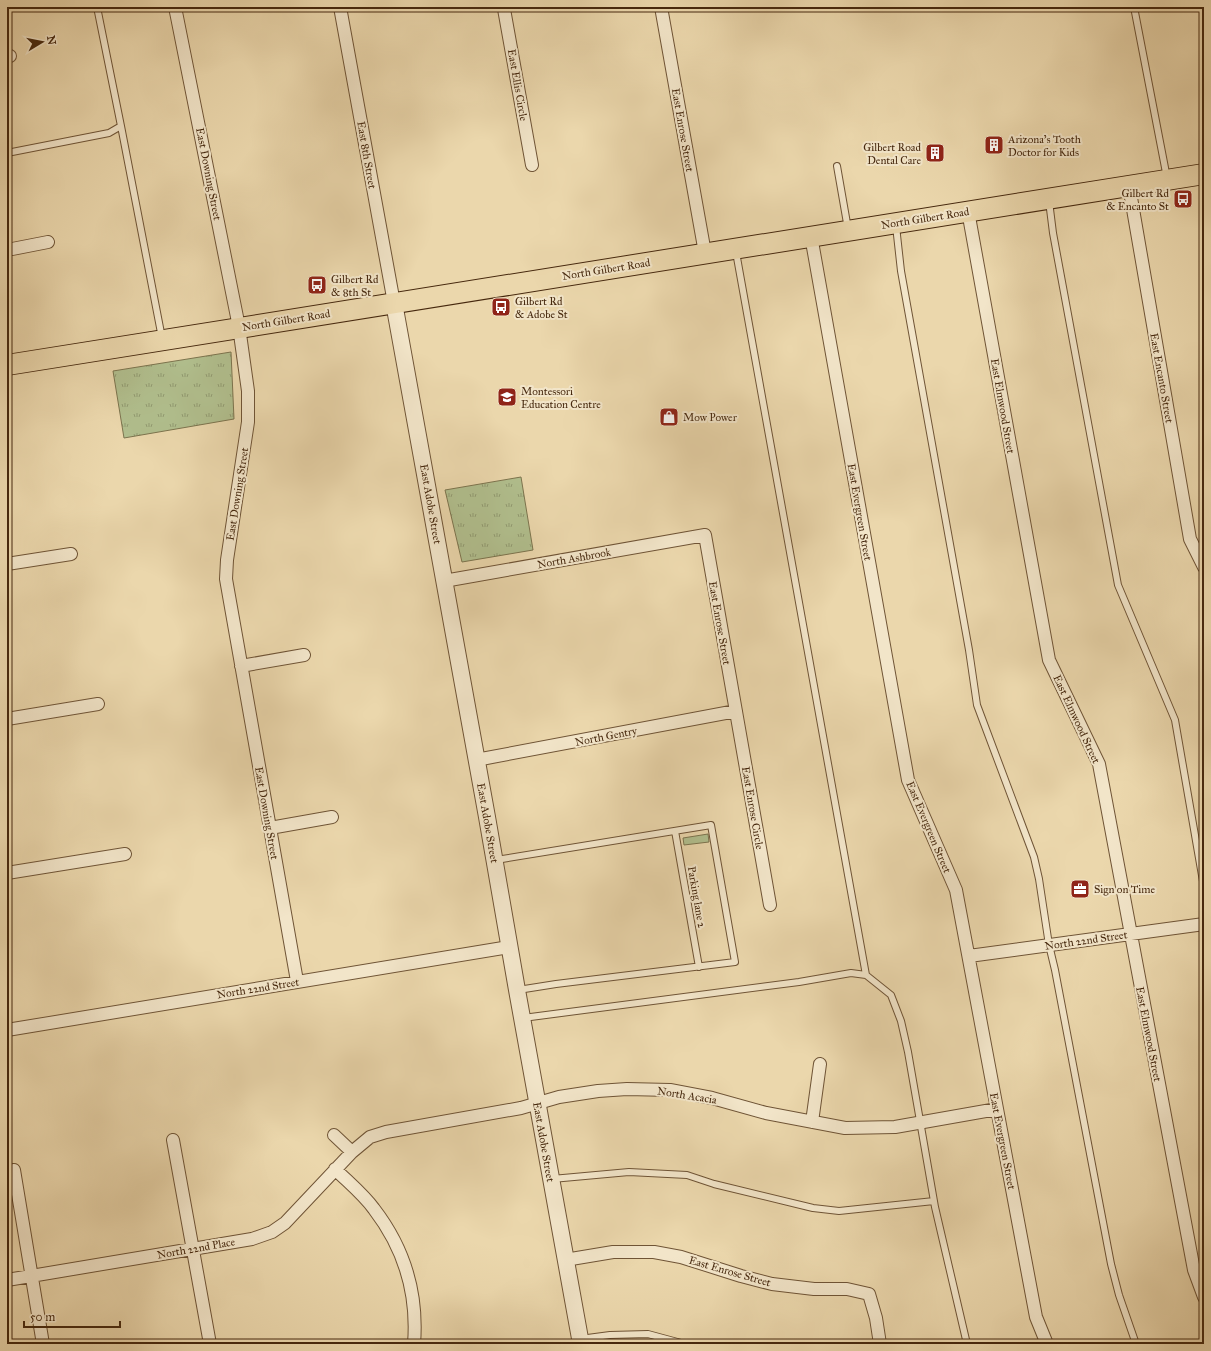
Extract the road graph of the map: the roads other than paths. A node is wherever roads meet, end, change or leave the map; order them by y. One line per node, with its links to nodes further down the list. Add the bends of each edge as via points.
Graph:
1 (96, 7): 7 (lane)
2 (175, 7): 24 (street, East Downing Street)
3 (340, 7): 23 (street, East 8th Street)
4 (506, 7): 9 (street, East Ellis Circle, via 504,9)
5 (661, 7): 22 (street, East Enrose Street)
6 (1134, 7): 12 (lane)
7 (121, 126): 8 (lane, via 109,133); 25 (lane)
8 (7, 153)
9 (532, 165)
10 (837, 166): 17 (lane)
11 (1204, 174): 12 (main road, North Gilbert Road)
12 (1167, 180): 13 (main road, North Gilbert Road)
13 (1128, 186): 14 (main road, North Gilbert Road); 30 (street, East Encanto Street, via 1190,539)
14 (1049, 198): 15 (main road, North Gilbert Road); 44 (lane, via 1053,233 1118,585 1175,720)
15 (968, 211): 16 (main road, North Gilbert Road); 47 (street, East Elmwood Street, via 1049,660 1099,764)
16 (895, 223): 17 (main road, North Gilbert Road); 48 (lane, via 901,271 977,705 1034,857)
17 (848, 231): 18 (main road, North Gilbert Road)
18 (811, 236): 20 (main road, North Gilbert Road); 50 (street, East Evergreen Street, via 908,780 956,890)
19 (48, 242): 21 (street)
20 (735, 249): 22 (main road, North Gilbert Road); 52 (lane)
21 (7, 250)
22 (705, 253): 23 (main road, North Gilbert Road)
23 (394, 303): 24 (main road, North Gilbert Road); 31 (street, East Adobe Street)
24 (239, 327): 25 (main road, North Gilbert Road); 33 (street, East Downing Street, via 248,391 248,422 226,569 227,589)
25 (162, 340): 26 (main road, North Gilbert Road)
26 (7, 365)
27 (705, 535): 31 (street, North Ashbrook); 35 (street, East Enrose Street)
28 (71, 554): 29 (street)
29 (7, 564)
30 (1204, 567)
31 (444, 581): 37 (street, East Adobe Street)
32 (304, 655): 33 (street)
33 (241, 666): 39 (street, East Downing Street)
34 (98, 704): 36 (street)
35 (736, 711): 37 (street, North Gentry); 45 (street, East Enrose Circle)
36 (7, 718)
37 (476, 760): 42 (street, East Adobe Street)
38 (332, 816): 39 (street)
39 (270, 828): 53 (street, East Downing Street)
40 (675, 830): 42 (lane); 51 (lane, Parking lane 2); 51 (lane, via 711,825 735,962)
41 (125, 854): 43 (street)
42 (494, 860): 49 (street, East Adobe Street)
43 (7, 873)
44 (1204, 887)
45 (770, 905)
46 (1204, 924): 47 (street, North 22nd Street)
47 (1130, 934): 48 (street, North 22nd Street); 73 (street, East Elmwood Street, via 1194,1270)
48 (1049, 945): 50 (street, North 22nd Street); 82 (lane, via 1111,1264)
49 (509, 947): 53 (street, North 22nd Street); 54 (street, East Adobe Street)
50 (969, 956): 59 (street, East Evergreen Street)
51 (699, 967): 54 (lane)
52 (866, 975): 55 (lane, via 851,973); 61 (lane, via 891,995 898,1009)
53 (297, 981): 56 (street, North 22nd Street)
54 (516, 990): 55 (street, East Adobe Street)
55 (522, 1018): 58 (street, East Adobe Street)
56 (7, 1030)
57 (820, 1064): 60 (street)
58 (537, 1103): 60 (street, North Acacia, via 598,1091 670,1090); 64 (street, North 22nd Place, via 386,1132 370,1138); 67 (street, East Adobe Street)
59 (997, 1109): 61 (street, North Acacia); 81 (street, East Evergreen Street, via 1036,1317)
60 (812, 1122): 61 (street, North Acacia, via 845,1128 895,1127)
61 (921, 1123): 68 (lane)
62 (334, 1135): 64 (street)
63 (173, 1140): 69 (street)
64 (352, 1152): 65 (street, North 22nd Place)
65 (335, 1169): 69 (street, North 22nd Place, via 285,1223 272,1232); 77 (street, via 373,1207 390,1231 402,1257 412,1293 416,1323)
66 (14, 1170): 71 (street)
67 (551, 1180): 68 (lane, via 629,1172 687,1175 813,1208 839,1211); 70 (street, East Adobe Street)
68 (934, 1201): 80 (lane)
69 (193, 1249): 71 (street, North 22nd Place); 76 (street)
70 (565, 1260): 74 (street, East Adobe Street); 79 (street, East Enrose Street, via 613,1252 654,1252 681,1257 772,1284 814,1289 847,1289 869,1294)
71 (31, 1276): 72 (street, North 22nd Place); 75 (street)
72 (7, 1280)
73 (1204, 1297)
74 (581, 1342): 78 (lane, via 610,1335 648,1334)
75 (43, 1344)
76 (210, 1344)
77 (414, 1344)
78 (685, 1344)
79 (880, 1344)
80 (967, 1344)
81 (1047, 1344)
82 (1136, 1344)

